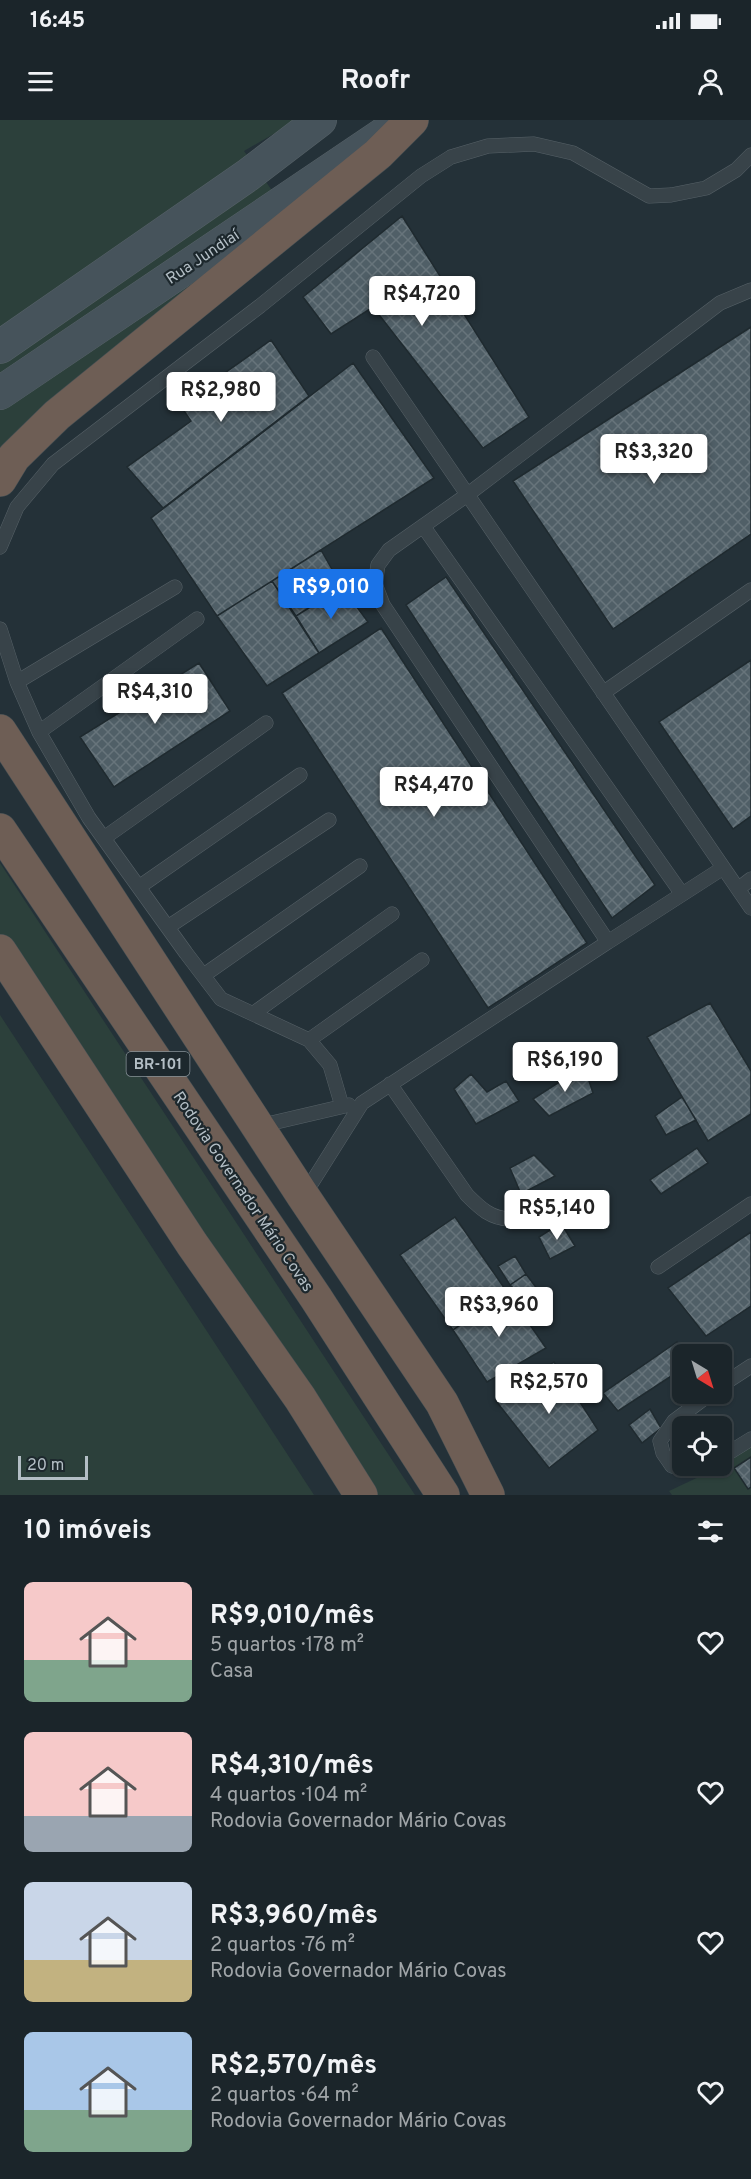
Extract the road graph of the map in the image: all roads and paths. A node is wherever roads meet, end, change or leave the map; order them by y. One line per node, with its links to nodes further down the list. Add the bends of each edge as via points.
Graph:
1 (320, 120): 6 (main road, via 248,175)
2 (406, 120): 8 (main road, Rua Jundiaí)
3 (412, 120): 9 (highway, via 378,154 57,415 14,457)
4 (751, 155): 12 (lane, via 736,170 706,188 649,196 573,153 534,144 488,146 452,157 421,176 260,306 53,464 17,507)
5 (751, 290): 10 (lane, via 720,303)
6 (0, 347)
7 (372, 357): 10 (lane)
8 (0, 393)
9 (0, 480)
10 (467, 495): 11 (lane); 18 (lane)
11 (423, 526): 31 (lane); 35 (lane, via 389,550 378,565 375,584 383,605)
12 (0, 547)
13 (175, 587): 17 (lane)
14 (751, 590): 18 (lane)
15 (198, 619): 21 (lane)
16 (0, 629): 17 (lane)
17 (16, 681): 21 (lane)
18 (603, 693): 27 (lane)
19 (266, 723): 25 (lane)
20 (0, 731): 44 (highway)
21 (39, 732): 25 (lane)
22 (300, 775): 29 (lane)
23 (329, 820): 34 (lane)
24 (0, 830): 58 (highway, Rodovia Governador Mário Covas / BR-101, via 316,1298)
25 (104, 838): 29 (lane)
26 (360, 866): 38 (lane)
27 (723, 868): 30 (lane); 31 (lane)
28 (751, 879): 30 (lane)
29 (139, 887): 34 (lane)
30 (738, 889): 32 (lane)
31 (682, 894): 35 (lane)
32 (751, 908)
33 (392, 914): 39 (lane)
34 (168, 927): 38 (lane)
35 (608, 942): 41 (lane)
36 (0, 951): 57 (highway, via 192,1244 300,1398)
37 (422, 960): 40 (lane)
38 (204, 975): 39 (lane, via 221,999)
39 (254, 1012): 40 (lane)
40 (309, 1040): 43 (lane, via 330,1065)
41 (390, 1084): 42 (lane); 47 (lane, via 467,1195 499,1219)
42 (362, 1102): 43 (lane); 45 (lane)
43 (342, 1106): 44 (lane)
44 (258, 1126): 45 (highway)
45 (303, 1196): 59 (highway, via 442,1403)
46 (751, 1204): 48 (lane)
47 (511, 1219)
48 (658, 1267)
49 (751, 1366): 50 (lane)
50 (732, 1378)
51 (697, 1404): 52 (lane)
52 (681, 1416)
53 (672, 1424): 56 (lane, via 660,1441)
54 (751, 1439): 55 (lane)
55 (732, 1451)
56 (672, 1466)
57 (350, 1492)
58 (443, 1495)
59 (488, 1495)

